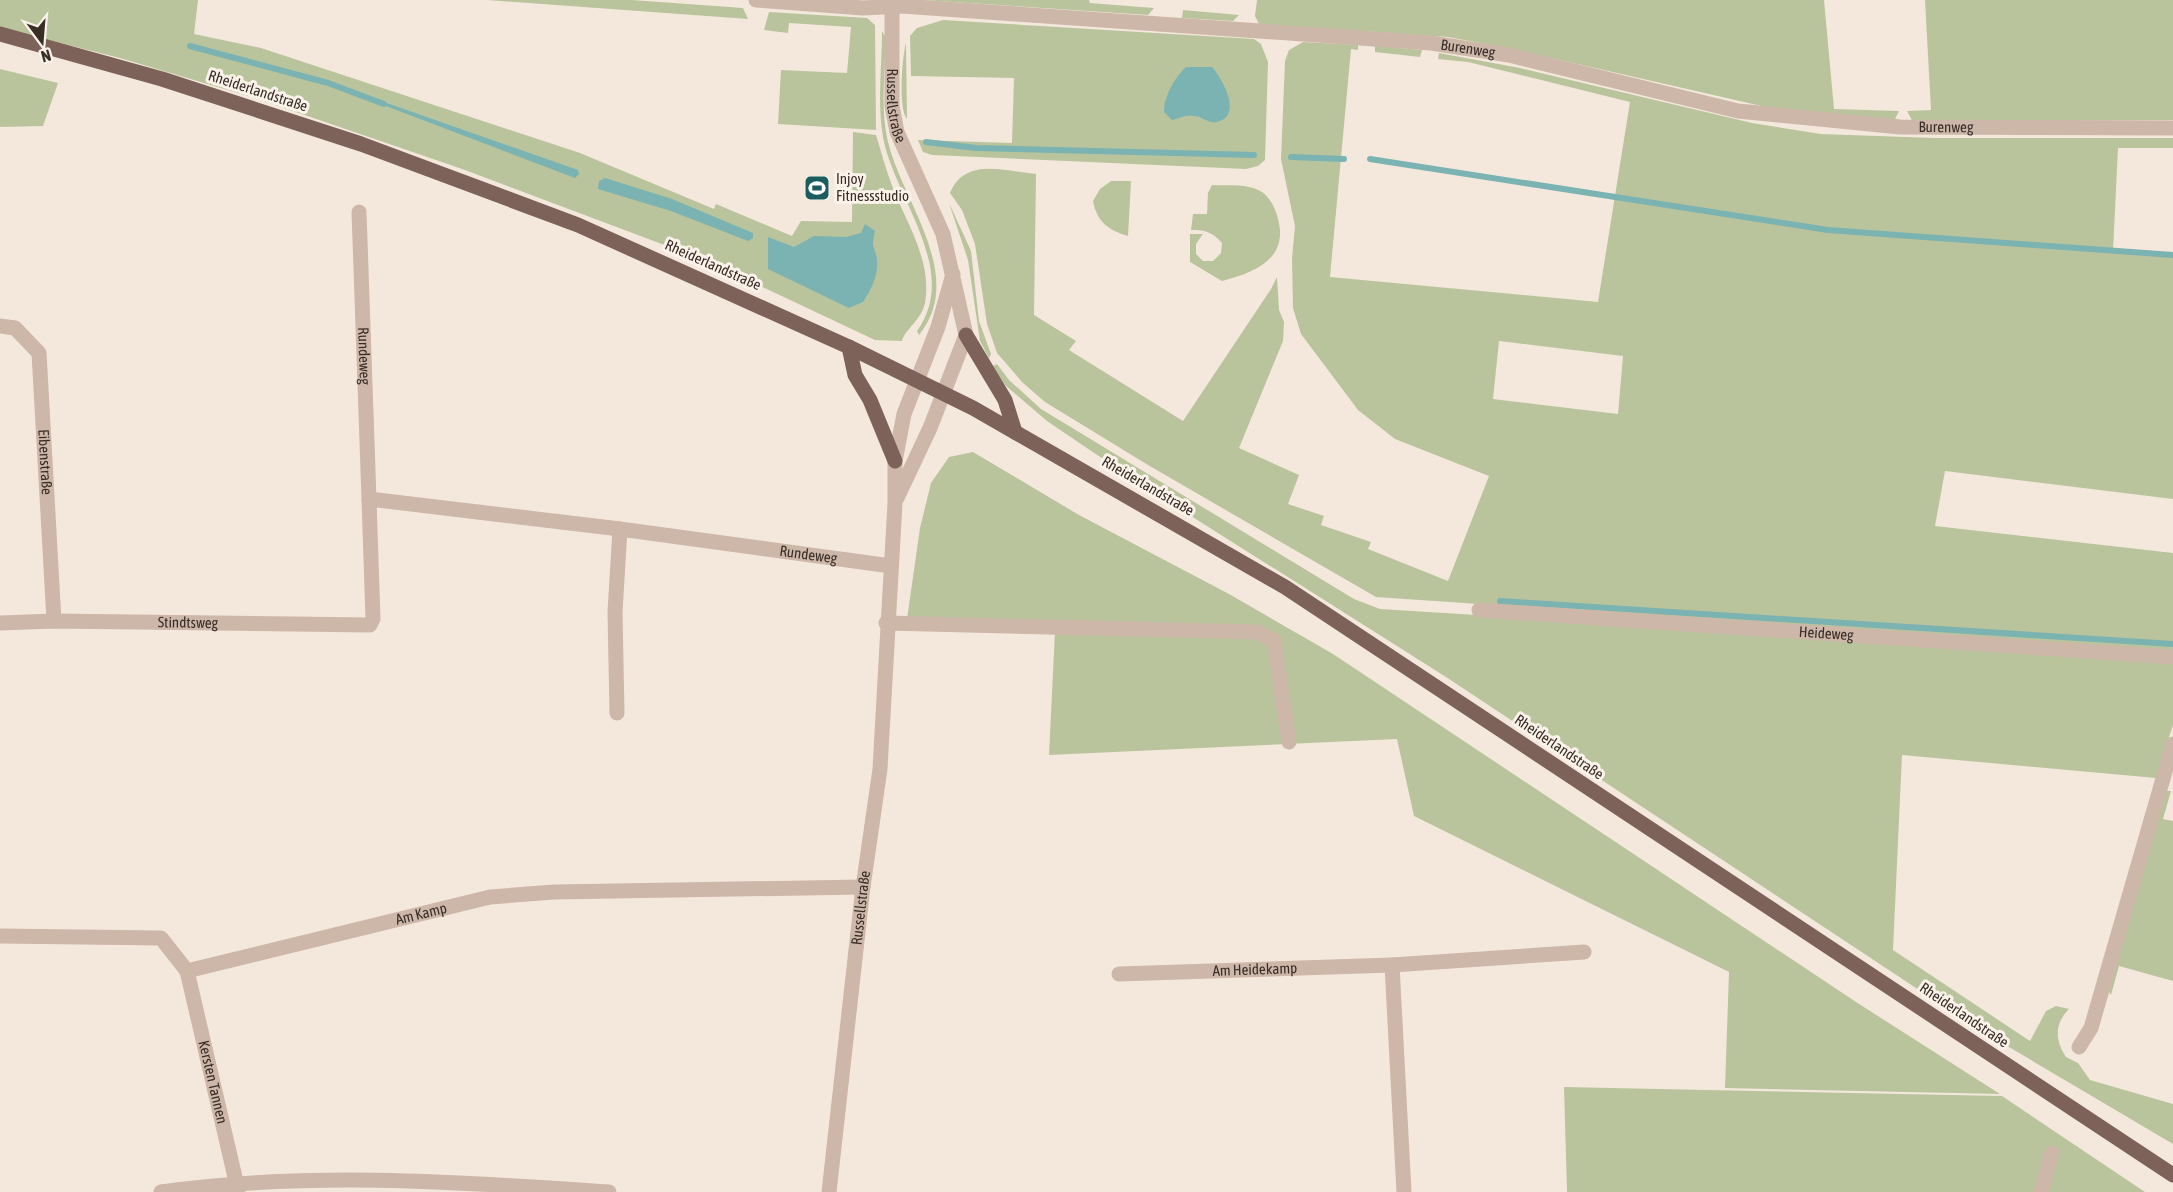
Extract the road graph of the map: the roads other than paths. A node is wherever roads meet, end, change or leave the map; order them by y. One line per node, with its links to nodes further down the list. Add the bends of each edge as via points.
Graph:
1 (756, 0): 2 (street, Burenweg, via 863,8)
2 (892, 3): 4 (street, Burenweg, via 1431,43 1509,55 1738,111 1900,127); 6 (street, Russellstraße, via 892,106 897,132 944,234)
3 (0, 34): 9 (main road, Rheiderlandstraße, via 162,79 361,144 578,225)
4 (2173, 128)
5 (359, 212): 14 (street, Rundeweg)
6 (952, 273): 8 (street, Russellstraße); 10 (street, Russellstraße, via 938,327)
7 (0, 326): 20 (street, Eibenstraße, via 15,328 39,353)
8 (966, 334): 11 (street, Russellstraße); 12 (main road, via 1005,400)
9 (849, 348): 10 (main road, Rheiderlandstraße); 13 (main road, via 855,375 870,400)
10 (916, 380): 11 (main road, Rheiderlandstraße); 13 (street, Russellstraße, via 904,414)
11 (942, 393): 12 (main road, Rheiderlandstraße); 15 (street, Russellstraße)
12 (1015, 432): 35 (main road, Rheiderlandstraße, via 1285,587)
13 (895, 461): 15 (street, Russellstraße)
14 (369, 499): 16 (street, Rundeweg); 19 (street, Rundeweg)
15 (895, 503): 17 (street, Russellstraße)
16 (620, 530): 17 (street, Rundeweg); 24 (street, via 615,612)
17 (891, 566): 22 (street, Russellstraße)
18 (1479, 610): 23 (street, Heideweg)
19 (373, 619): 20 (street, Stindtsweg, via 370,624)
20 (54, 621): 21 (street, Stindtsweg)
21 (0, 623)
22 (886, 623): 25 (street, via 1257,632 1274,641); 27 (street, Russellstraße, via 880,769)
23 (2173, 657)
24 (617, 713)
25 (1290, 742)
26 (2173, 744): 33 (street, via 2091,1028)
27 (863, 887): 31 (street, Am Kamp, via 554,892 490,897); 39 (street, Russellstraße)
28 (0, 936): 31 (street, via 161,938)
29 (1584, 952): 30 (street, Am Heidekamp)
30 (1392, 964): 32 (street, Am Heidekamp); 40 (street)
31 (187, 971): 36 (street, Kersten Tannen)
32 (1119, 974)
33 (2079, 1047)
34 (2052, 1153): 41 (street)
35 (2173, 1175)
36 (238, 1187): 37 (street); 38 (street, via 425,1180)
37 (160, 1192)
38 (609, 1192)
39 (829, 1192)
40 (1404, 1192)
41 (2041, 1192)

